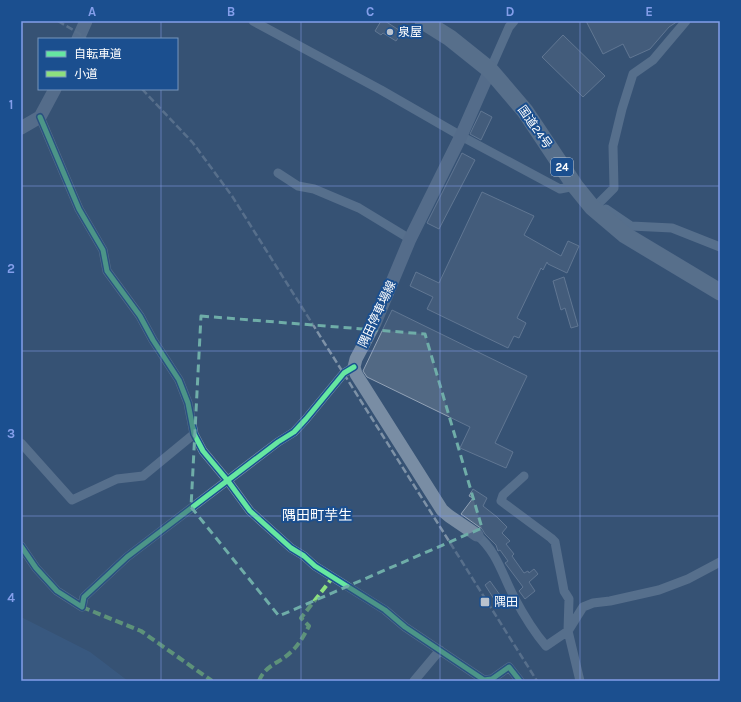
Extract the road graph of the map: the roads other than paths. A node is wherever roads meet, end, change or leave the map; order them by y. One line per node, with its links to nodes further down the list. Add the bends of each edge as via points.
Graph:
1 (86, 21): 6 (main road)
2 (253, 21): 11 (street)
3 (423, 21): 7 (highway, 国道24号 / 24, via 450,38)
4 (514, 21): 7 (street)
5 (686, 21): 14 (street, via 653,60 633,74 614,146 614,188)
6 (78, 38)
7 (490, 70): 11 (main road, 隅田停車場線); 13 (highway, 国道24号 / 24, via 525,111)
8 (54, 90): 9 (main road)
9 (40, 117): 10 (main road); 19 (street, via 79,209 103,250 107,271 140,316 152,340 179,380 188,403)
10 (21, 128)
11 (461, 136): 13 (street, via 560,189); 15 (main road, 隅田停車場線)
12 (278, 173): 15 (street, via 298,186 314,189 359,208)
13 (575, 186): 14 (highway, 国道24号 / 24)
14 (595, 206): 16 (street, via 631,226 672,228); 17 (highway, 国道24号 / 24, via 624,235)
15 (410, 239): 18 (main road, 隅田停車場線, via 387,297)
16 (720, 247)
17 (720, 292)
18 (354, 367): 22 (street, via 344,373 294,432); 23 (main road, via 442,510)
19 (194, 434): 20 (street, via 143,476 117,479 72,500); 22 (street, via 203,451)
20 (21, 443)
21 (524, 476): 26 (street, via 503,495 501,500 555,542 564,591 569,599)
22 (228, 481): 24 (street, via 127,557 84,597 82,607 57,591 36,568); 27 (street, via 250,511 291,548)
23 (477, 535): 26 (street, via 491,549 515,598 546,646)
24 (21, 546)
25 (720, 562): 26 (street, via 688,579 659,590 583,607)
26 (568, 631): 30 (street)
27 (440, 650): 28 (street); 29 (street, via 484,680 492,679 510,667)
28 (414, 681)
29 (520, 681)
30 (580, 681)

